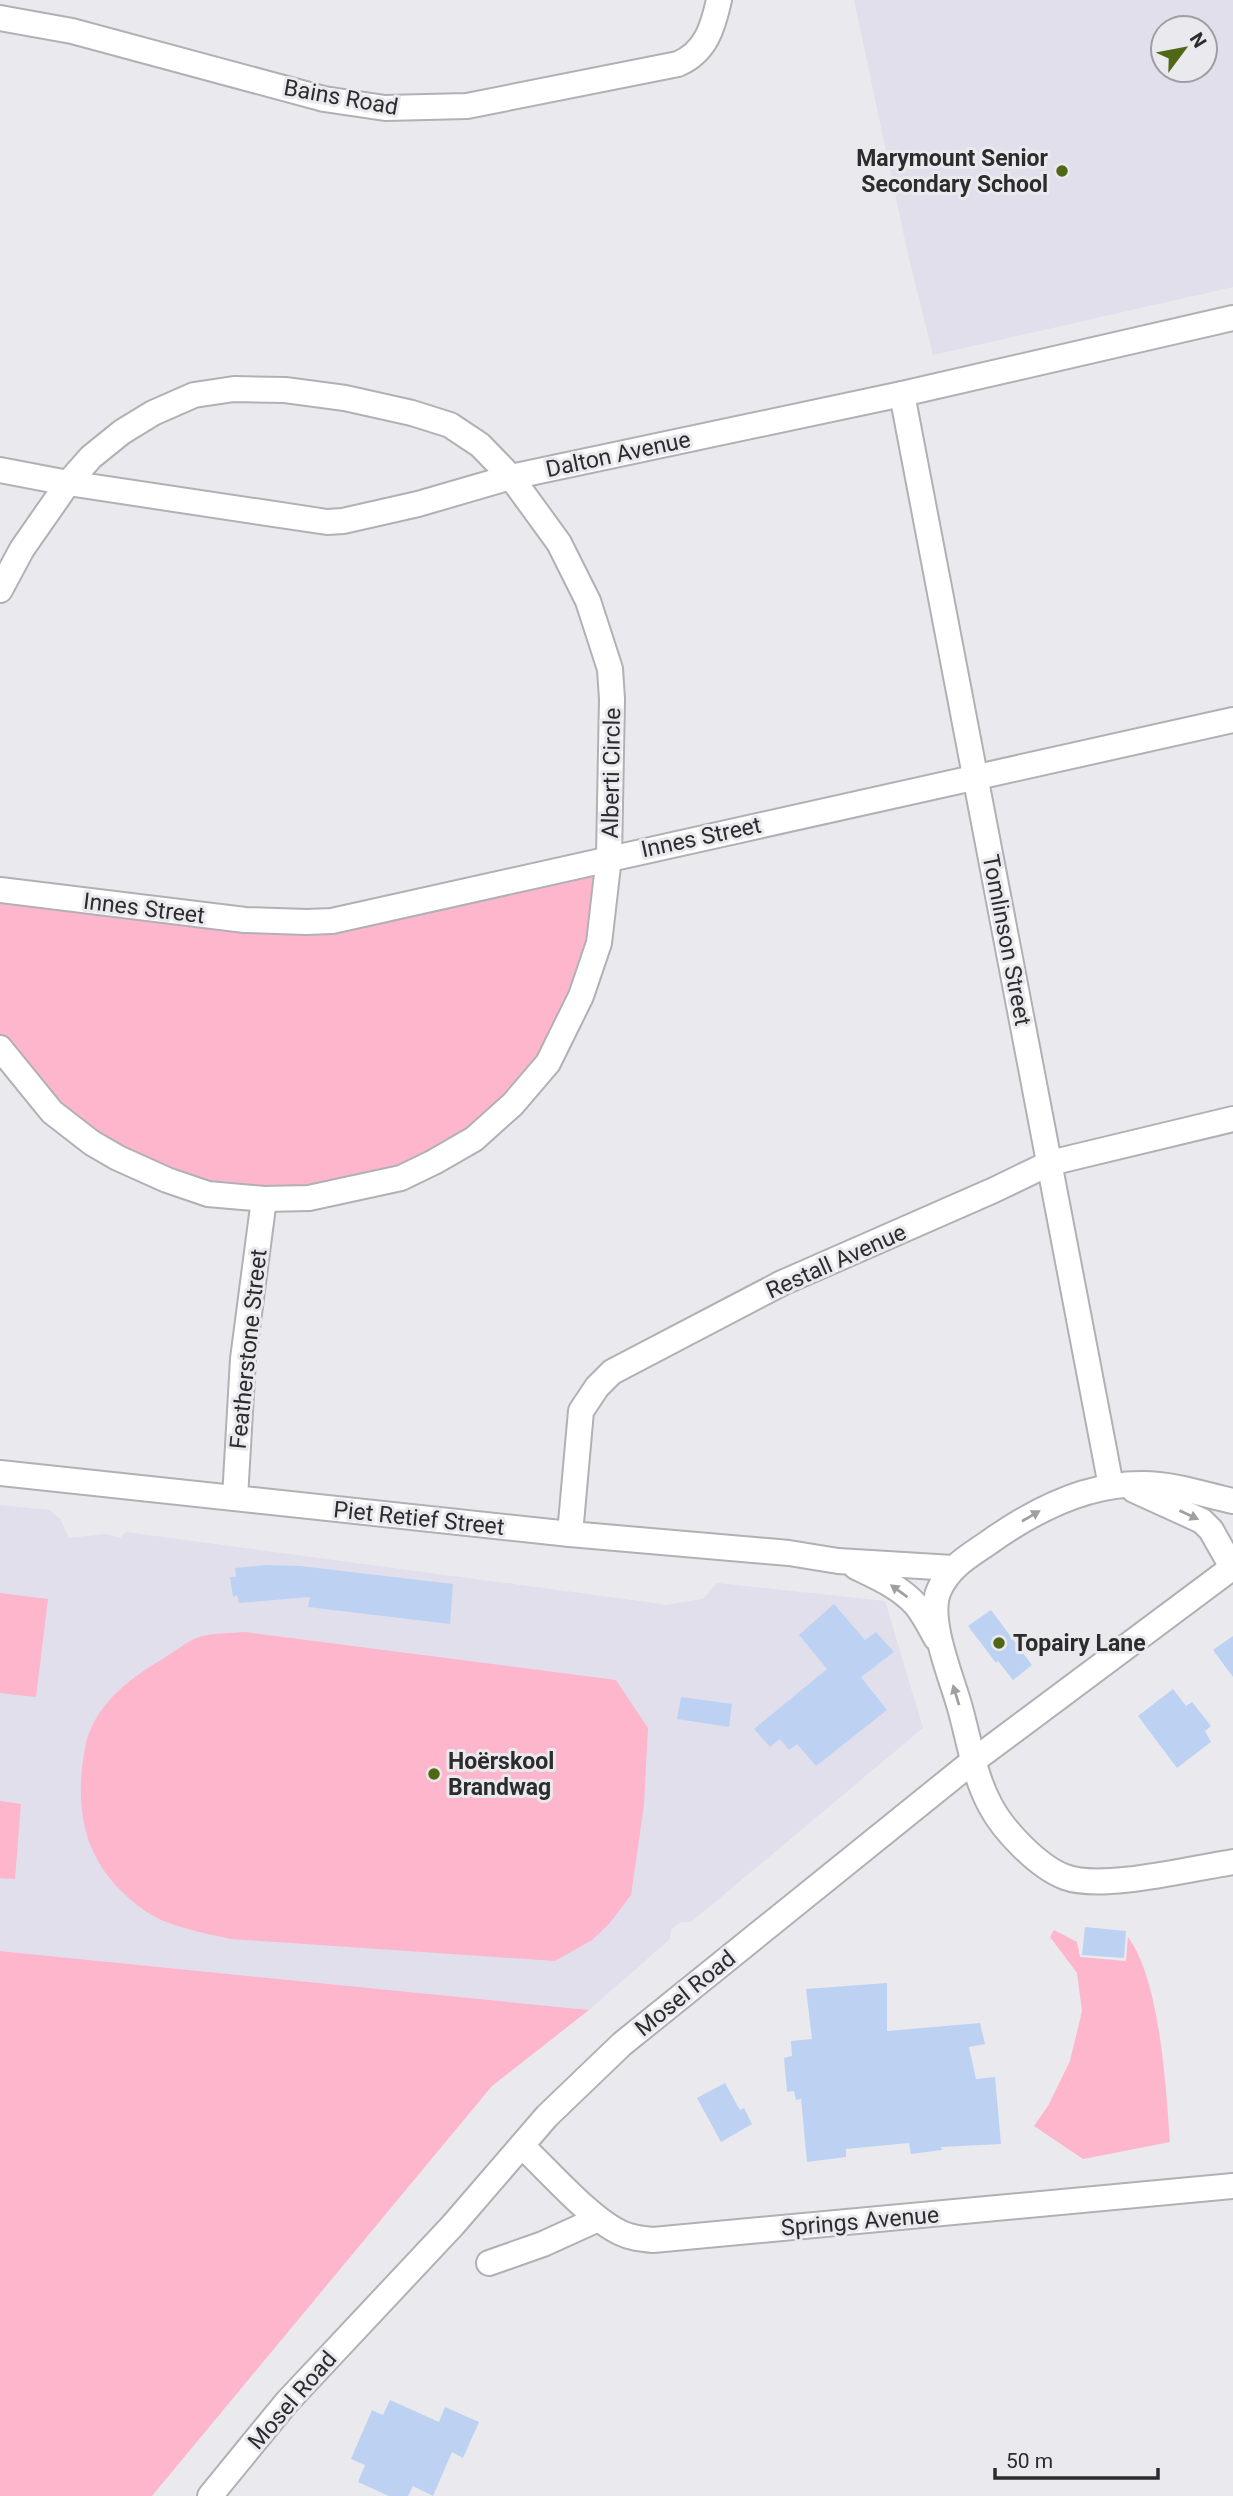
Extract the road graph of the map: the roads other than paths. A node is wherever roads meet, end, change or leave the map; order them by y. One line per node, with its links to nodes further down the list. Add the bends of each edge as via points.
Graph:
1 (719, 0): 2 (street, Bains Road, via 713,29 694,55 678,64 467,106 408,108 324,99 72,31)
2 (0, 18)
3 (1233, 318): 4 (street, Dalton Avenue)
4 (902, 394): 6 (street, Dalton Avenue); 10 (street, Tomlinson Street)
5 (0, 470): 7 (street, Dalton Avenue)
6 (511, 477): 7 (street, Dalton Avenue, via 418,504 327,522); 7 (street, Alberti Circle, via 480,445 450,425 345,398 234,389 194,395 153,413 91,457); 11 (street, Alberti Circle, via 572,567 610,669)
7 (68, 483): 8 (street, Alberti Circle)
8 (0, 590)
9 (1233, 720): 10 (street, Innes Street)
10 (976, 777): 11 (street, Innes Street); 15 (street, Tomlinson Street)
11 (609, 857): 12 (street, Innes Street, via 332,921 245,920); 16 (street, Alberti Circle, via 599,943 581,996 548,1063 513,1104 474,1139 401,1178 309,1198)
12 (0, 890)
13 (0, 1048): 16 (street, Alberti Circle, via 52,1112 100,1148 208,1194)
14 (1233, 1119): 15 (street, Restall Avenue)
15 (1050, 1163): 18 (street, Tomlinson Street); 21 (street, Restall Avenue, via 782,1283 612,1372 581,1412)
16 (264, 1199): 19 (street, Featherstone Street, via 243,1359)
17 (0, 1473): 19 (street, Piet Retief Street)
18 (1120, 1486): 20 (street, Piet Retief Street, via 1146,1484); 23 (street, Piet Retief Street, one-way to 18, via 1060,1500); 24 (street, one-way to 24, via 1202,1521)
19 (235, 1499): 21 (street, Piet Retief Street)
20 (1233, 1502)
21 (570, 1534): 22 (street, Piet Retief Street)
22 (838, 1561): 23 (street, Piet Retief Street); 25 (street, Piet Retief Street, one-way to 22, via 905,1595)
23 (953, 1567): 25 (street, Piet Retief Street, via 936,1605)
24 (1233, 1567): 26 (street, Mosel Road)
25 (940, 1645): 26 (street, Piet Retief Street, one-way to 25)
26 (973, 1761): 27 (street, Piet Retief Street, via 990,1806 1017,1840 1042,1866 1066,1878 1121,1880); 28 (street, Mosel Road, via 622,2044)
27 (1233, 1862)
28 (522, 2146): 30 (street, Springs Avenue); 32 (street, Mosel Road, via 286,2403)
29 (1233, 2186): 30 (street, Springs Avenue, via 653,2240 620,2233)
30 (598, 2219): 31 (street)
31 (489, 2263)
32 (210, 2496)

